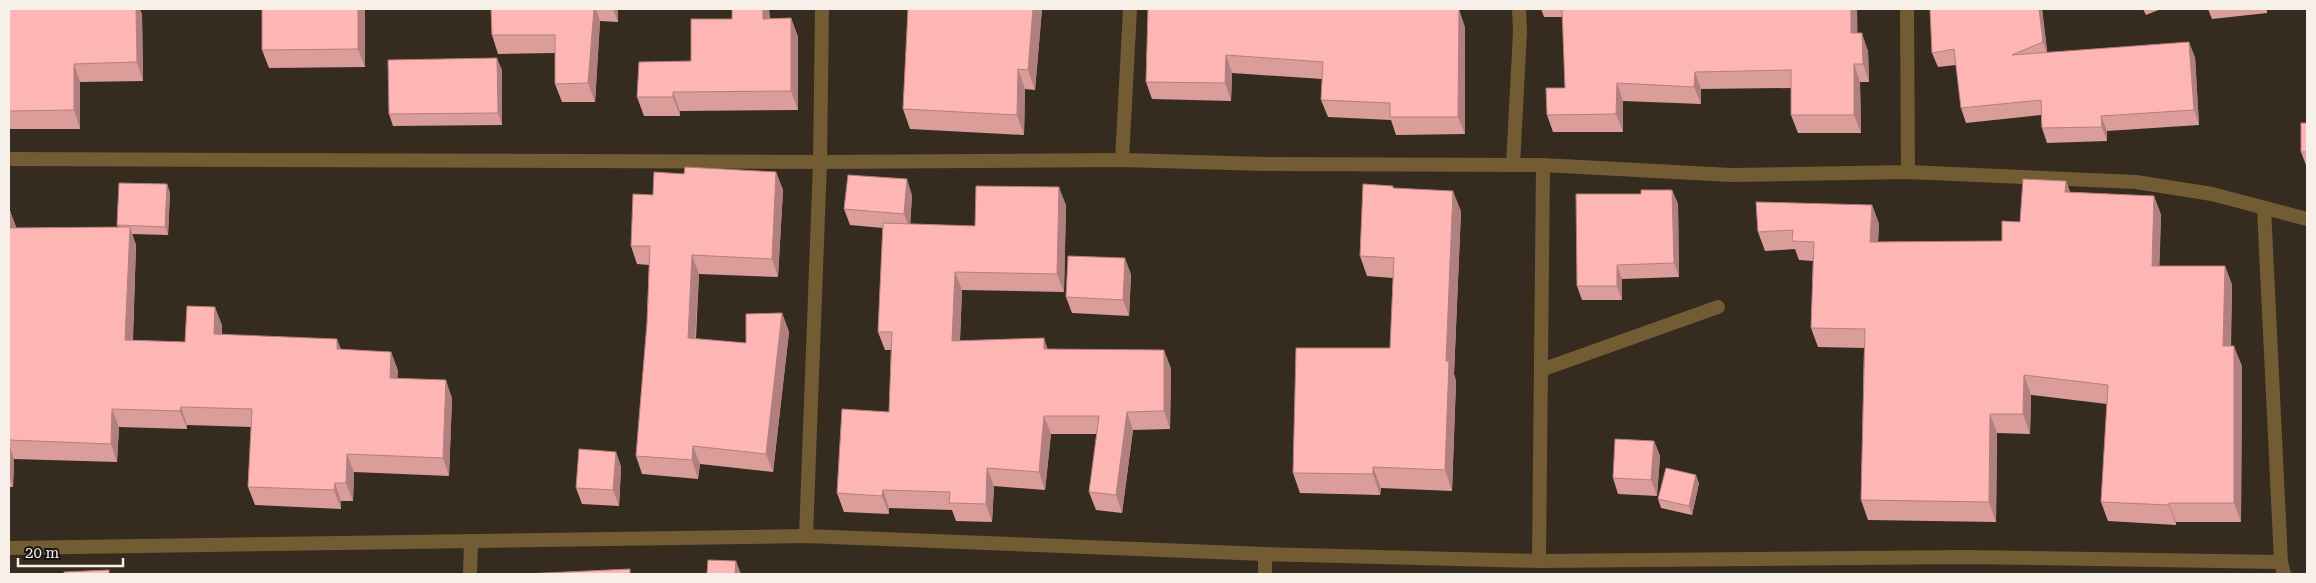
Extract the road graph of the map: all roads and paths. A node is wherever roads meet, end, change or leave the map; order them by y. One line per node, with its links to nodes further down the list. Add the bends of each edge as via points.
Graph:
1 (822, 9): 7 (street)
2 (1130, 9): 6 (street)
3 (1519, 9): 8 (street)
4 (1907, 9): 10 (street)
5 (9, 159): 7 (street)
6 (1122, 160): 7 (street); 8 (street)
7 (820, 162): 15 (street)
8 (1512, 165): 9 (street)
9 (1543, 165): 10 (street, via 1731,175); 14 (street)
10 (1908, 172): 11 (street, via 2136,182 2212,194)
11 (2264, 208): 12 (street); 20 (street)
12 (2307, 219)
13 (1718, 307): 14 (street)
14 (1541, 370): 19 (street)
15 (806, 536): 16 (street); 18 (street)
16 (471, 541): 17 (street); 21 (street)
17 (9, 548)
18 (1265, 554): 19 (street); 22 (street)
19 (1539, 561): 20 (street, via 1965,557)
20 (2283, 568)
21 (470, 574)
22 (1265, 574)

